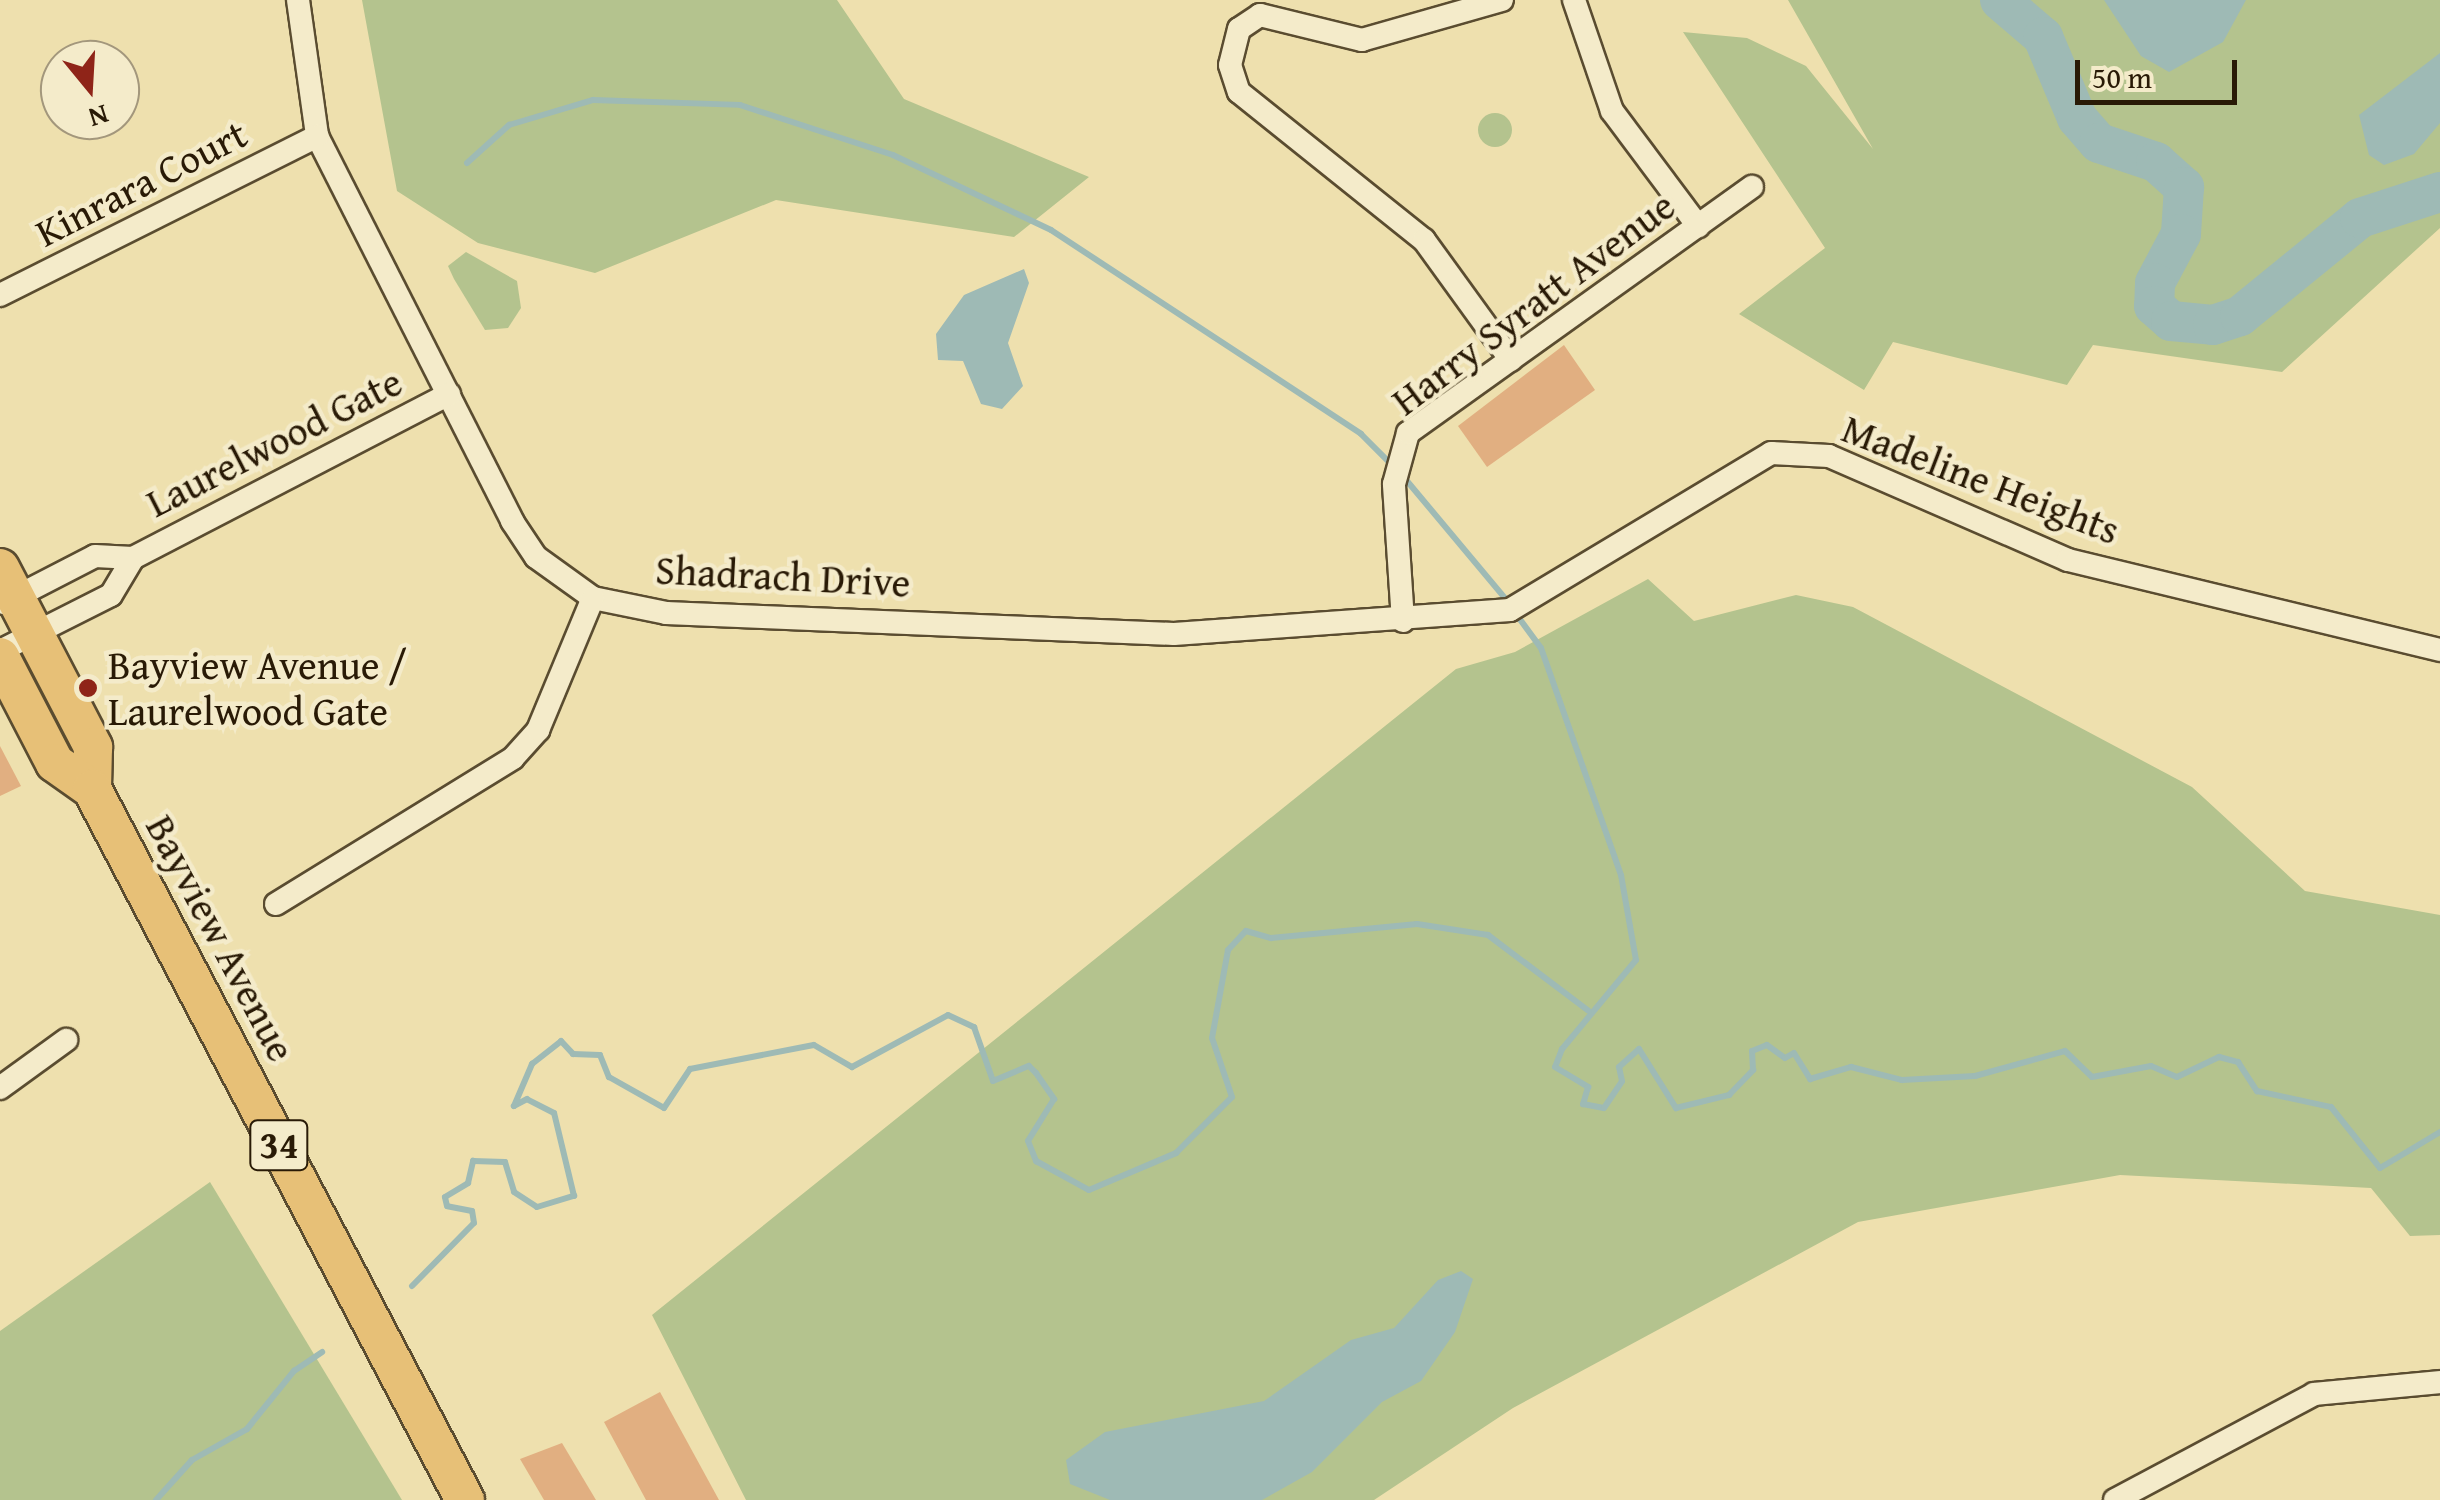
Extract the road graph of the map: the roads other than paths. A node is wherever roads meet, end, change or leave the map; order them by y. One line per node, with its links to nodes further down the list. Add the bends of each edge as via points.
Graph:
1 (298, 0): 4 (street, Shadrach Drive)
2 (1502, 0): 8 (street, via 1362,40 1260,15 1239,29 1230,65 1240,92 1424,240)
3 (1574, 0): 6 (street, via 1612,111)
4 (316, 136): 7 (street, Kinrara Court); 9 (street, Shadrach Drive)
5 (1752, 187): 6 (street, Harry Syratt Avenue)
6 (1698, 226): 8 (street, Harry Syratt Avenue)
7 (0, 295)
8 (1511, 360): 13 (street, Harry Syratt Avenue, via 1408,434 1394,484)
9 (450, 394): 10 (street, Laurelwood Gate); 12 (street, Shadrach Drive, via 536,557)
10 (133, 558): 11 (street, Laurelwood Gate, via 95,556); 15 (street, Laurelwood Gate, via 111,595)
11 (5, 590): 15 (main road, Bayview Avenue / 34)
12 (593, 598): 14 (street, Shadrach Drive, via 666,613 1174,634); 19 (street, via 538,730 513,758)
13 (1403, 621): 14 (street, Madeline Heights); 16 (street, Madeline Heights, via 1510,610 1770,453 1829,456 2068,560)
14 (1292, 628)
15 (36, 634): 17 (street, Laurelwood Gate); 18 (main road, Bayview Avenue / 34, via 93,747)
16 (2440, 650)
17 (0, 654): 18 (main road, Bayview Avenue / 34, via 55,764)
18 (92, 789): 23 (main road, Bayview Avenue / 34)
19 (276, 904)
20 (66, 1040): 21 (street)
21 (0, 1088)
22 (2440, 1382): 24 (street, via 2314,1394)
23 (465, 1500)
24 (2114, 1500)

